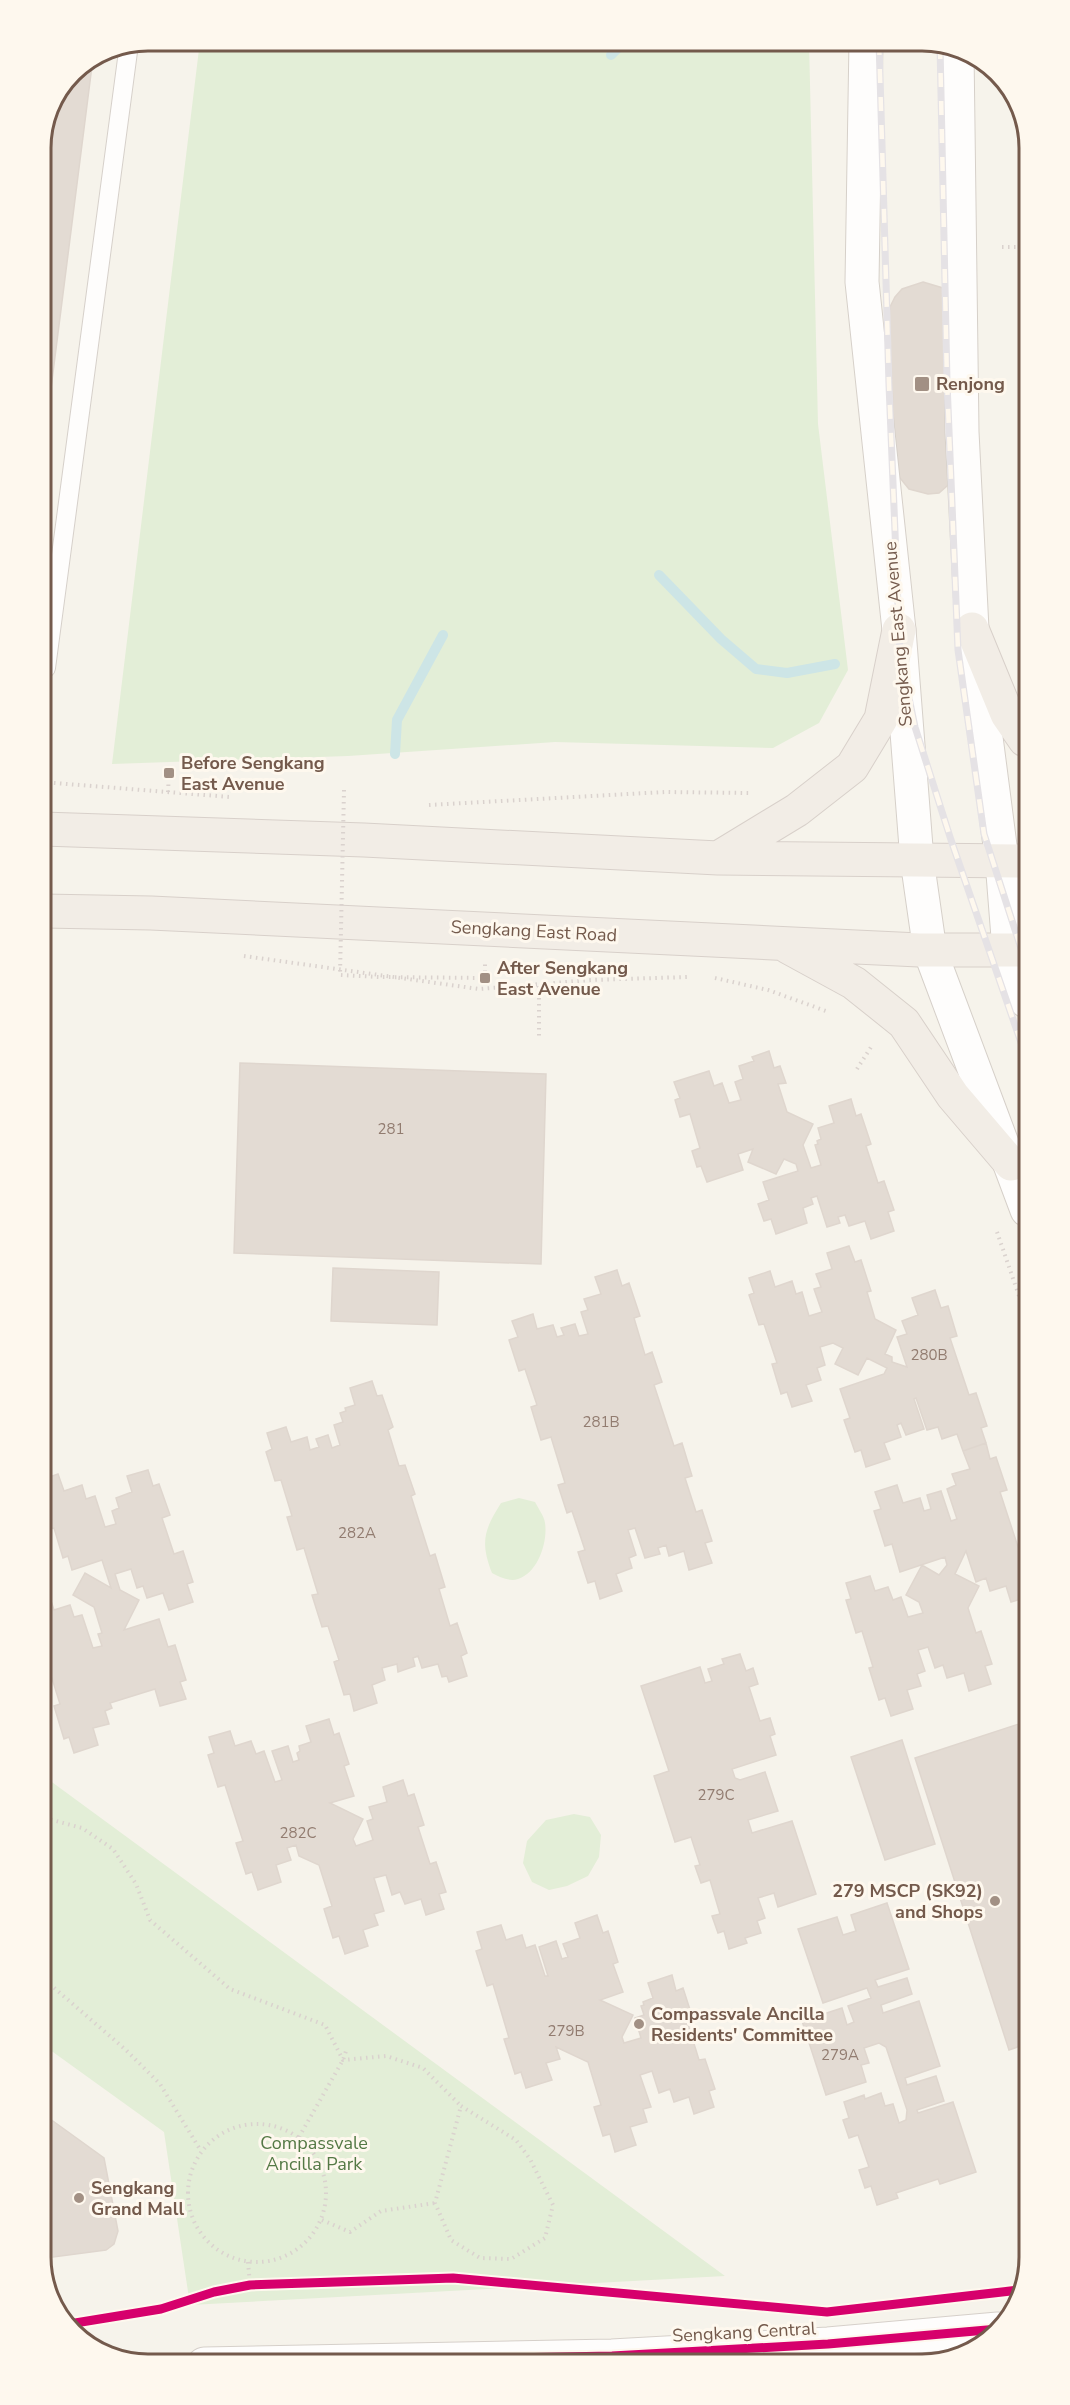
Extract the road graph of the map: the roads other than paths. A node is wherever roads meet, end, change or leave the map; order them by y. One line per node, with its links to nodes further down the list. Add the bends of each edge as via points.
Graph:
1 (866, 51): 6 (main road, Sengkang East Avenue, via 862,282)
2 (128, 53): 5 (lane)
3 (957, 57): 4 (main road, via 962,432)
4 (972, 629): 7 (main road, via 1007,714); 11 (main road)
5 (51, 630)
6 (899, 630): 9 (main road, via 881,718 852,767 797,810); 10 (main road, Sengkang East Avenue)
7 (1019, 731)
8 (51, 829): 9 (main road)
9 (718, 858): 10 (main road)
10 (917, 860): 11 (main road); 15 (main road, Sengkang East Avenue)
11 (1014, 861): 14 (main road)
12 (51, 911): 13 (main road, Sengkang East Road, via 151,912)
13 (781, 943): 15 (main road, Sengkang East Road); 16 (main road, via 855,983 904,1023 953,1096)
14 (1017, 950): 15 (main road, Sengkang East Road)
15 (930, 951): 16 (main road, Sengkang East Avenue)
16 (1011, 1164): 17 (main road, Sengkang East Avenue)
17 (1019, 1187)
18 (986, 2330): 19 (main road, Sengkang Central)
19 (648, 2354)

